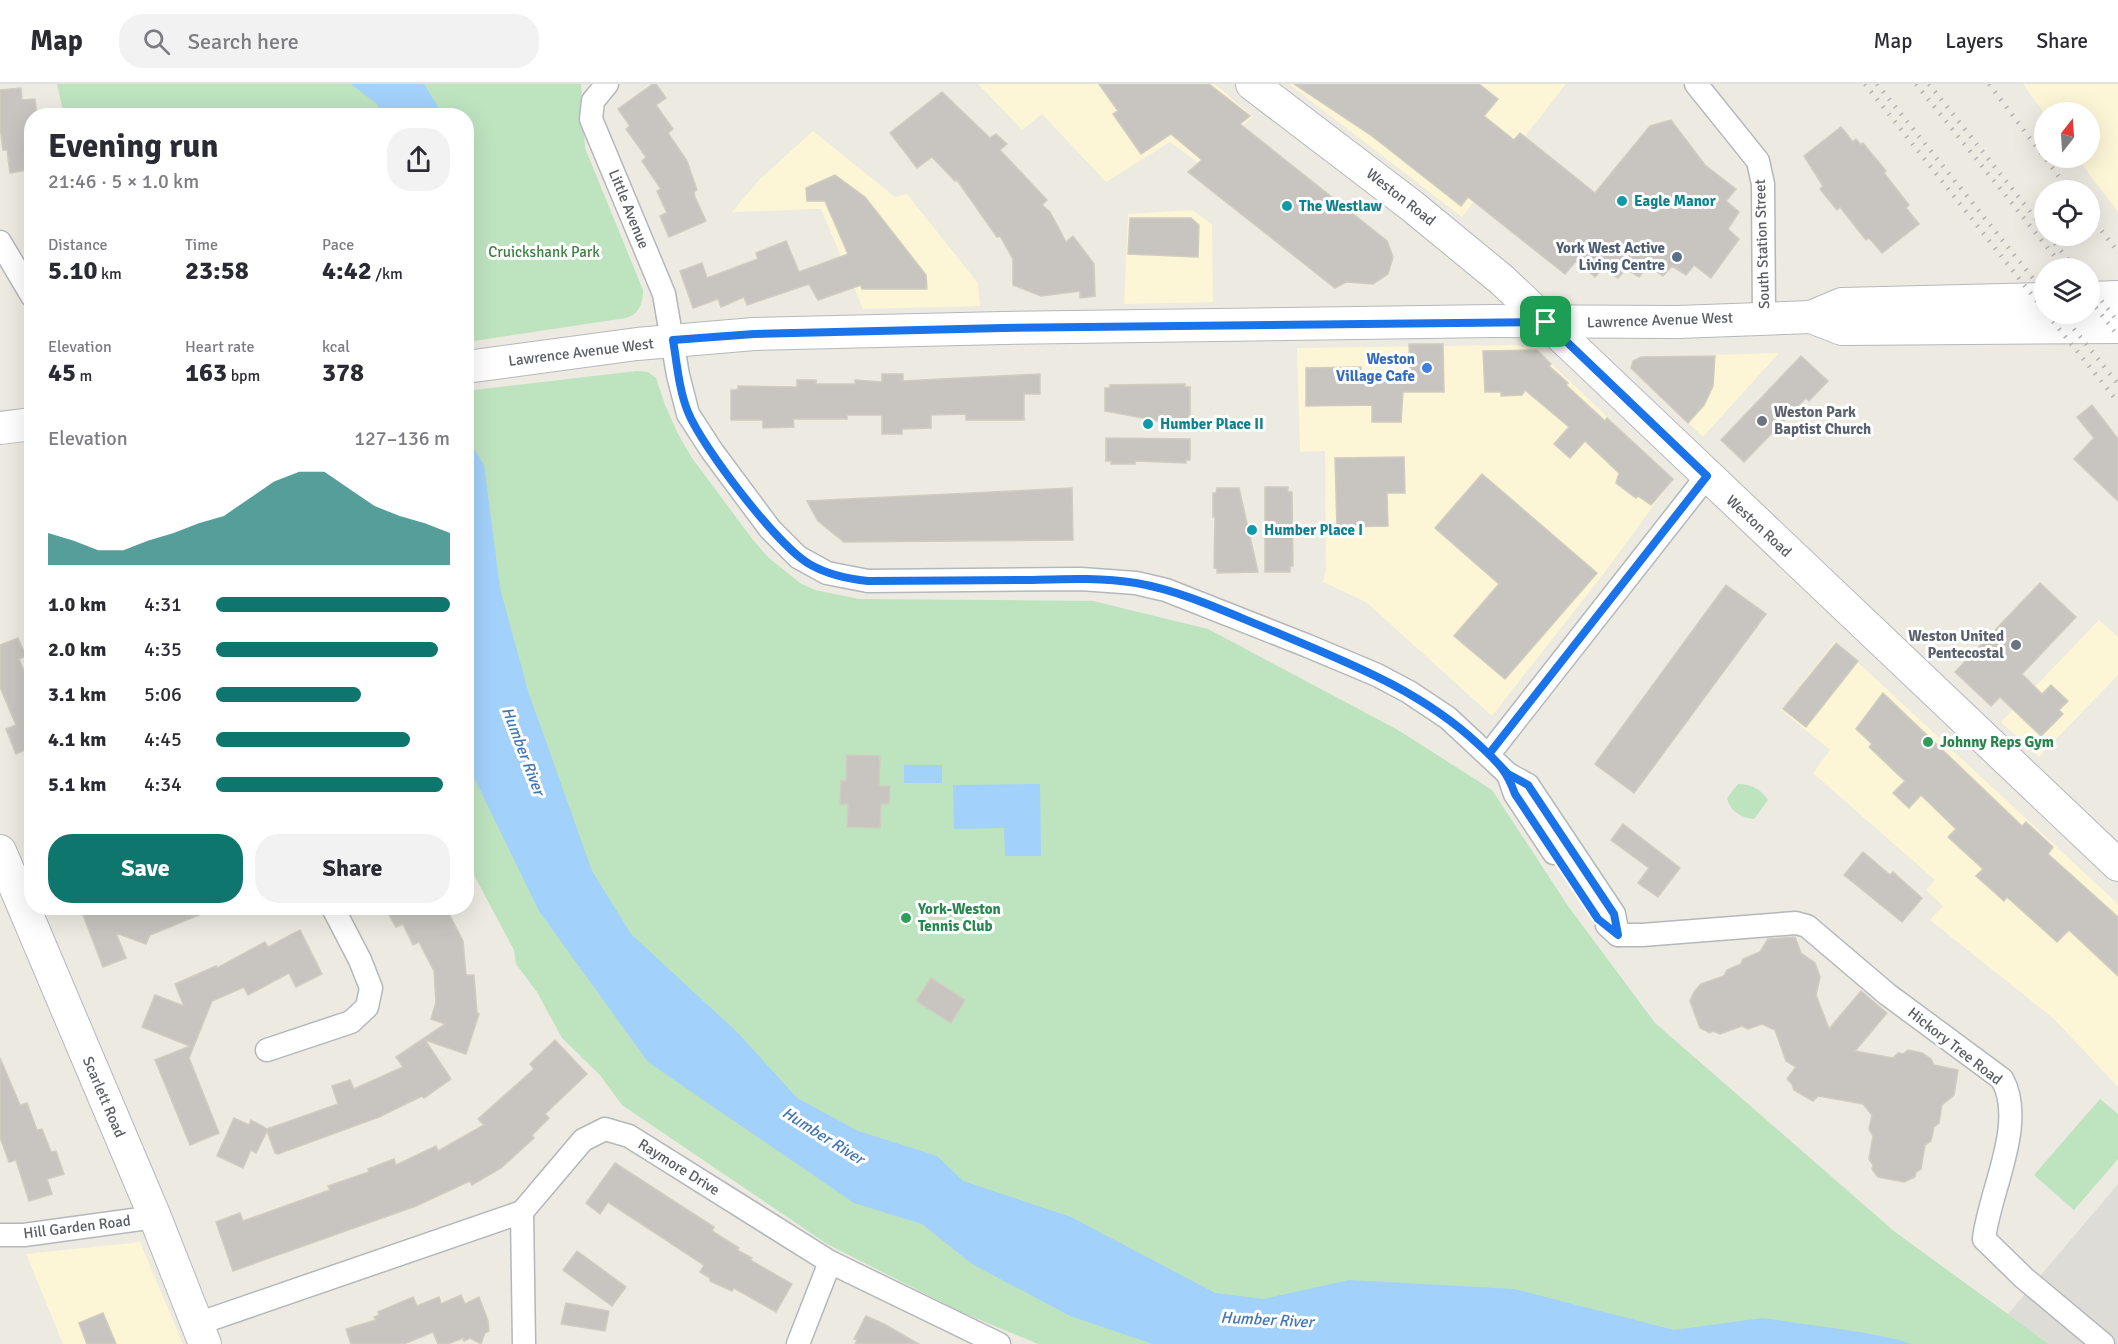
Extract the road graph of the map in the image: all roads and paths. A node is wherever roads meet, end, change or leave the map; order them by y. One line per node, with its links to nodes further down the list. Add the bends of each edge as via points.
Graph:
1 (607, 84): 13 (street, Little Avenue, via 592,100 591,119 664,294)
2 (1252, 84): 11 (main road, Weston Road, via 1455,240)
3 (1696, 84): 9 (street, South Station Street, via 1758,161 1763,184)
4 (0, 242): 5 (street)
5 (24, 282)
6 (2118, 297): 7 (main road)
7 (2100, 298)
8 (2034, 299): 10 (main road, Lawrence Avenue West, via 1842,304)
9 (1764, 317): 10 (main road, Lawrence Avenue West); 11 (main road, Lawrence Avenue West, via 1678,322)
10 (1811, 317): 12 (main road, Lawrence Avenue West, via 1842,329)
11 (1546, 322): 13 (main road, Lawrence Avenue West, via 1003,328); 17 (main road, Weston Road)
12 (2118, 327)
13 (673, 340): 14 (main road, Lawrence Avenue West); 18 (street, Hickory Tree Road, via 688,414 770,529 811,565 840,577 868,581 1081,579 1136,583 1166,590 1392,683 1448,718)
14 (474, 366)
15 (24, 425): 16 (main road)
16 (0, 428)
17 (1707, 476): 18 (street); 20 (main road, Weston Road)
18 (1489, 754): 34 (street, Hickory Tree Road, via 1508,774 1515,794 1598,919 1618,935 1796,923 1807,926 1887,994 2002,1079 2011,1108 2004,1157 1984,1239)
19 (0, 851): 21 (main road, Scarlett Road)
20 (2118, 865)
21 (16, 891): 22 (main road, Scarlett Road)
22 (24, 910)
23 (26, 915): 27 (main road, Scarlett Road)
24 (337, 915): 25 (street, via 371,988 366,1007 351,1022)
25 (267, 1050)
26 (522, 1212): 29 (street, Raymore Drive, via 583,1140 605,1129 629,1136); 30 (street); 31 (street)
27 (155, 1217): 28 (street, Hill Garden Road); 30 (main road, Scarlett Road)
28 (0, 1235)
29 (830, 1262): 32 (street); 33 (street, Raymore Drive)
30 (201, 1334)
31 (524, 1344)
32 (798, 1344)
33 (999, 1344)
34 (2103, 1344)

